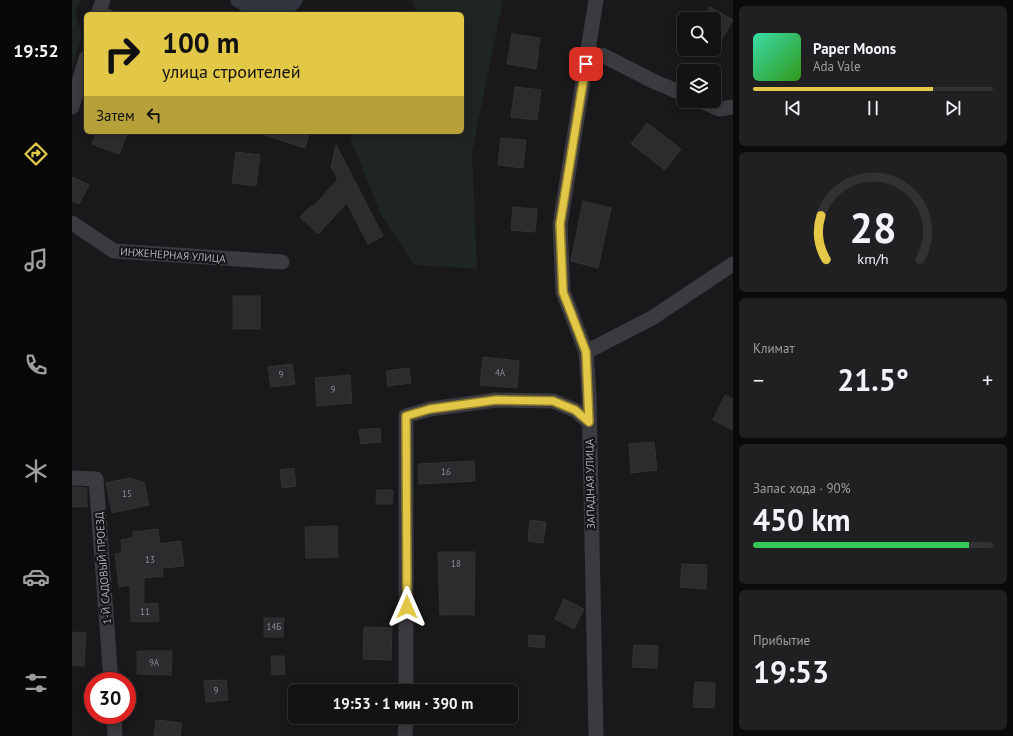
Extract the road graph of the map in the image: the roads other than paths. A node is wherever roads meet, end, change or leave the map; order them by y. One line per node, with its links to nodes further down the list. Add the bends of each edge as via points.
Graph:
1 (596, 0): 2 (street, ЗАПАДНАЯ УЛИЦА)
2 (586, 64): 4 (street, via 602,55); 11 (street, ЗАПАДНАЯ УЛИЦА, via 560,224 563,292)
3 (84, 65): 5 (street)
4 (677, 91)
5 (72, 107)
6 (733, 107): 7 (street)
7 (717, 108)
8 (72, 223): 9 (street, ИНЖЕНЕРНАЯ УЛИЦА, via 114,251)
9 (282, 262)
10 (733, 264): 11 (street, via 652,318)
11 (586, 352): 12 (street, ЗАПАДНАЯ УЛИЦА)
12 (589, 422): 15 (street, via 575,410 553,401 496,400 430,409 406,416); 20 (street, ЗАПАДНАЯ УЛИЦА)
13 (72, 478): 14 (street, 1-Й САДОВЫЙ ПРОЕЗД, via 96,479)
14 (110, 672)
15 (406, 684)
16 (114, 724): 18 (street)
17 (406, 724): 19 (street)
18 (115, 736)
19 (405, 736)
20 (596, 736)

